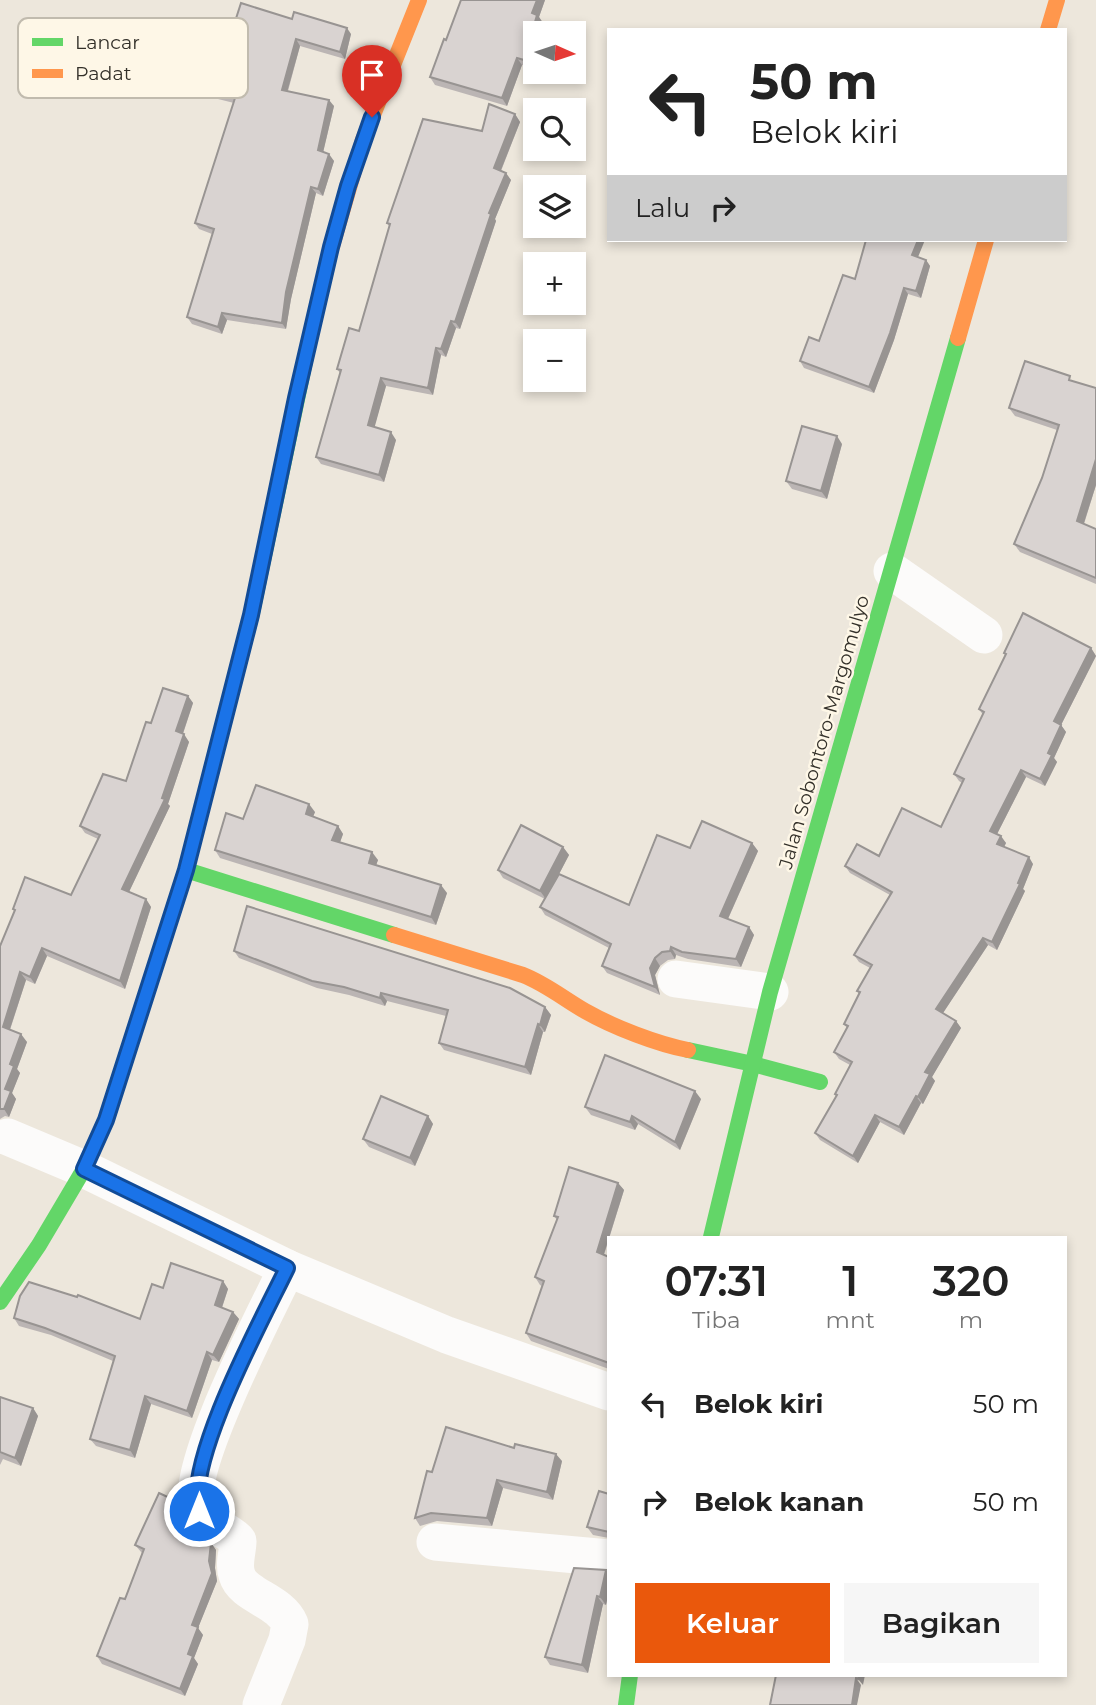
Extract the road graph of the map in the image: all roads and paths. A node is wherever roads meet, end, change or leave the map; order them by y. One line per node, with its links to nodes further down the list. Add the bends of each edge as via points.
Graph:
1 (419, 0): 7 (street, via 348,186 296,398 251,615)
2 (1057, 0): 3 (street)
3 (1049, 28)
4 (985, 242): 5 (street, Jalan Sobontoro-Margomulyo)
5 (892, 572): 6 (street); 9 (street, Jalan Sobontoro-Margomulyo)
6 (984, 635)
7 (186, 870): 10 (street, via 530,978 587,1012 667,1046); 13 (street, via 106,1120)
8 (676, 979): 9 (street)
9 (770, 992): 10 (street, Jalan Sobontoro-Margomulyo)
10 (753, 1064): 11 (street); 14 (street, Jalan Sobontoro-Margomulyo)
11 (820, 1082)
12 (8, 1137): 13 (street)
13 (84, 1169): 15 (street); 16 (street)
14 (711, 1236)
15 (287, 1268): 17 (street, via 447,1335); 21 (street, via 217,1419 204,1455 197,1499 202,1516 237,1539 239,1581 282,1611 290,1624)
16 (0, 1302)
17 (607, 1391)
18 (435, 1542): 19 (street)
19 (607, 1559)
20 (630, 1677): 22 (street)
21 (261, 1705)
22 (626, 1705)

